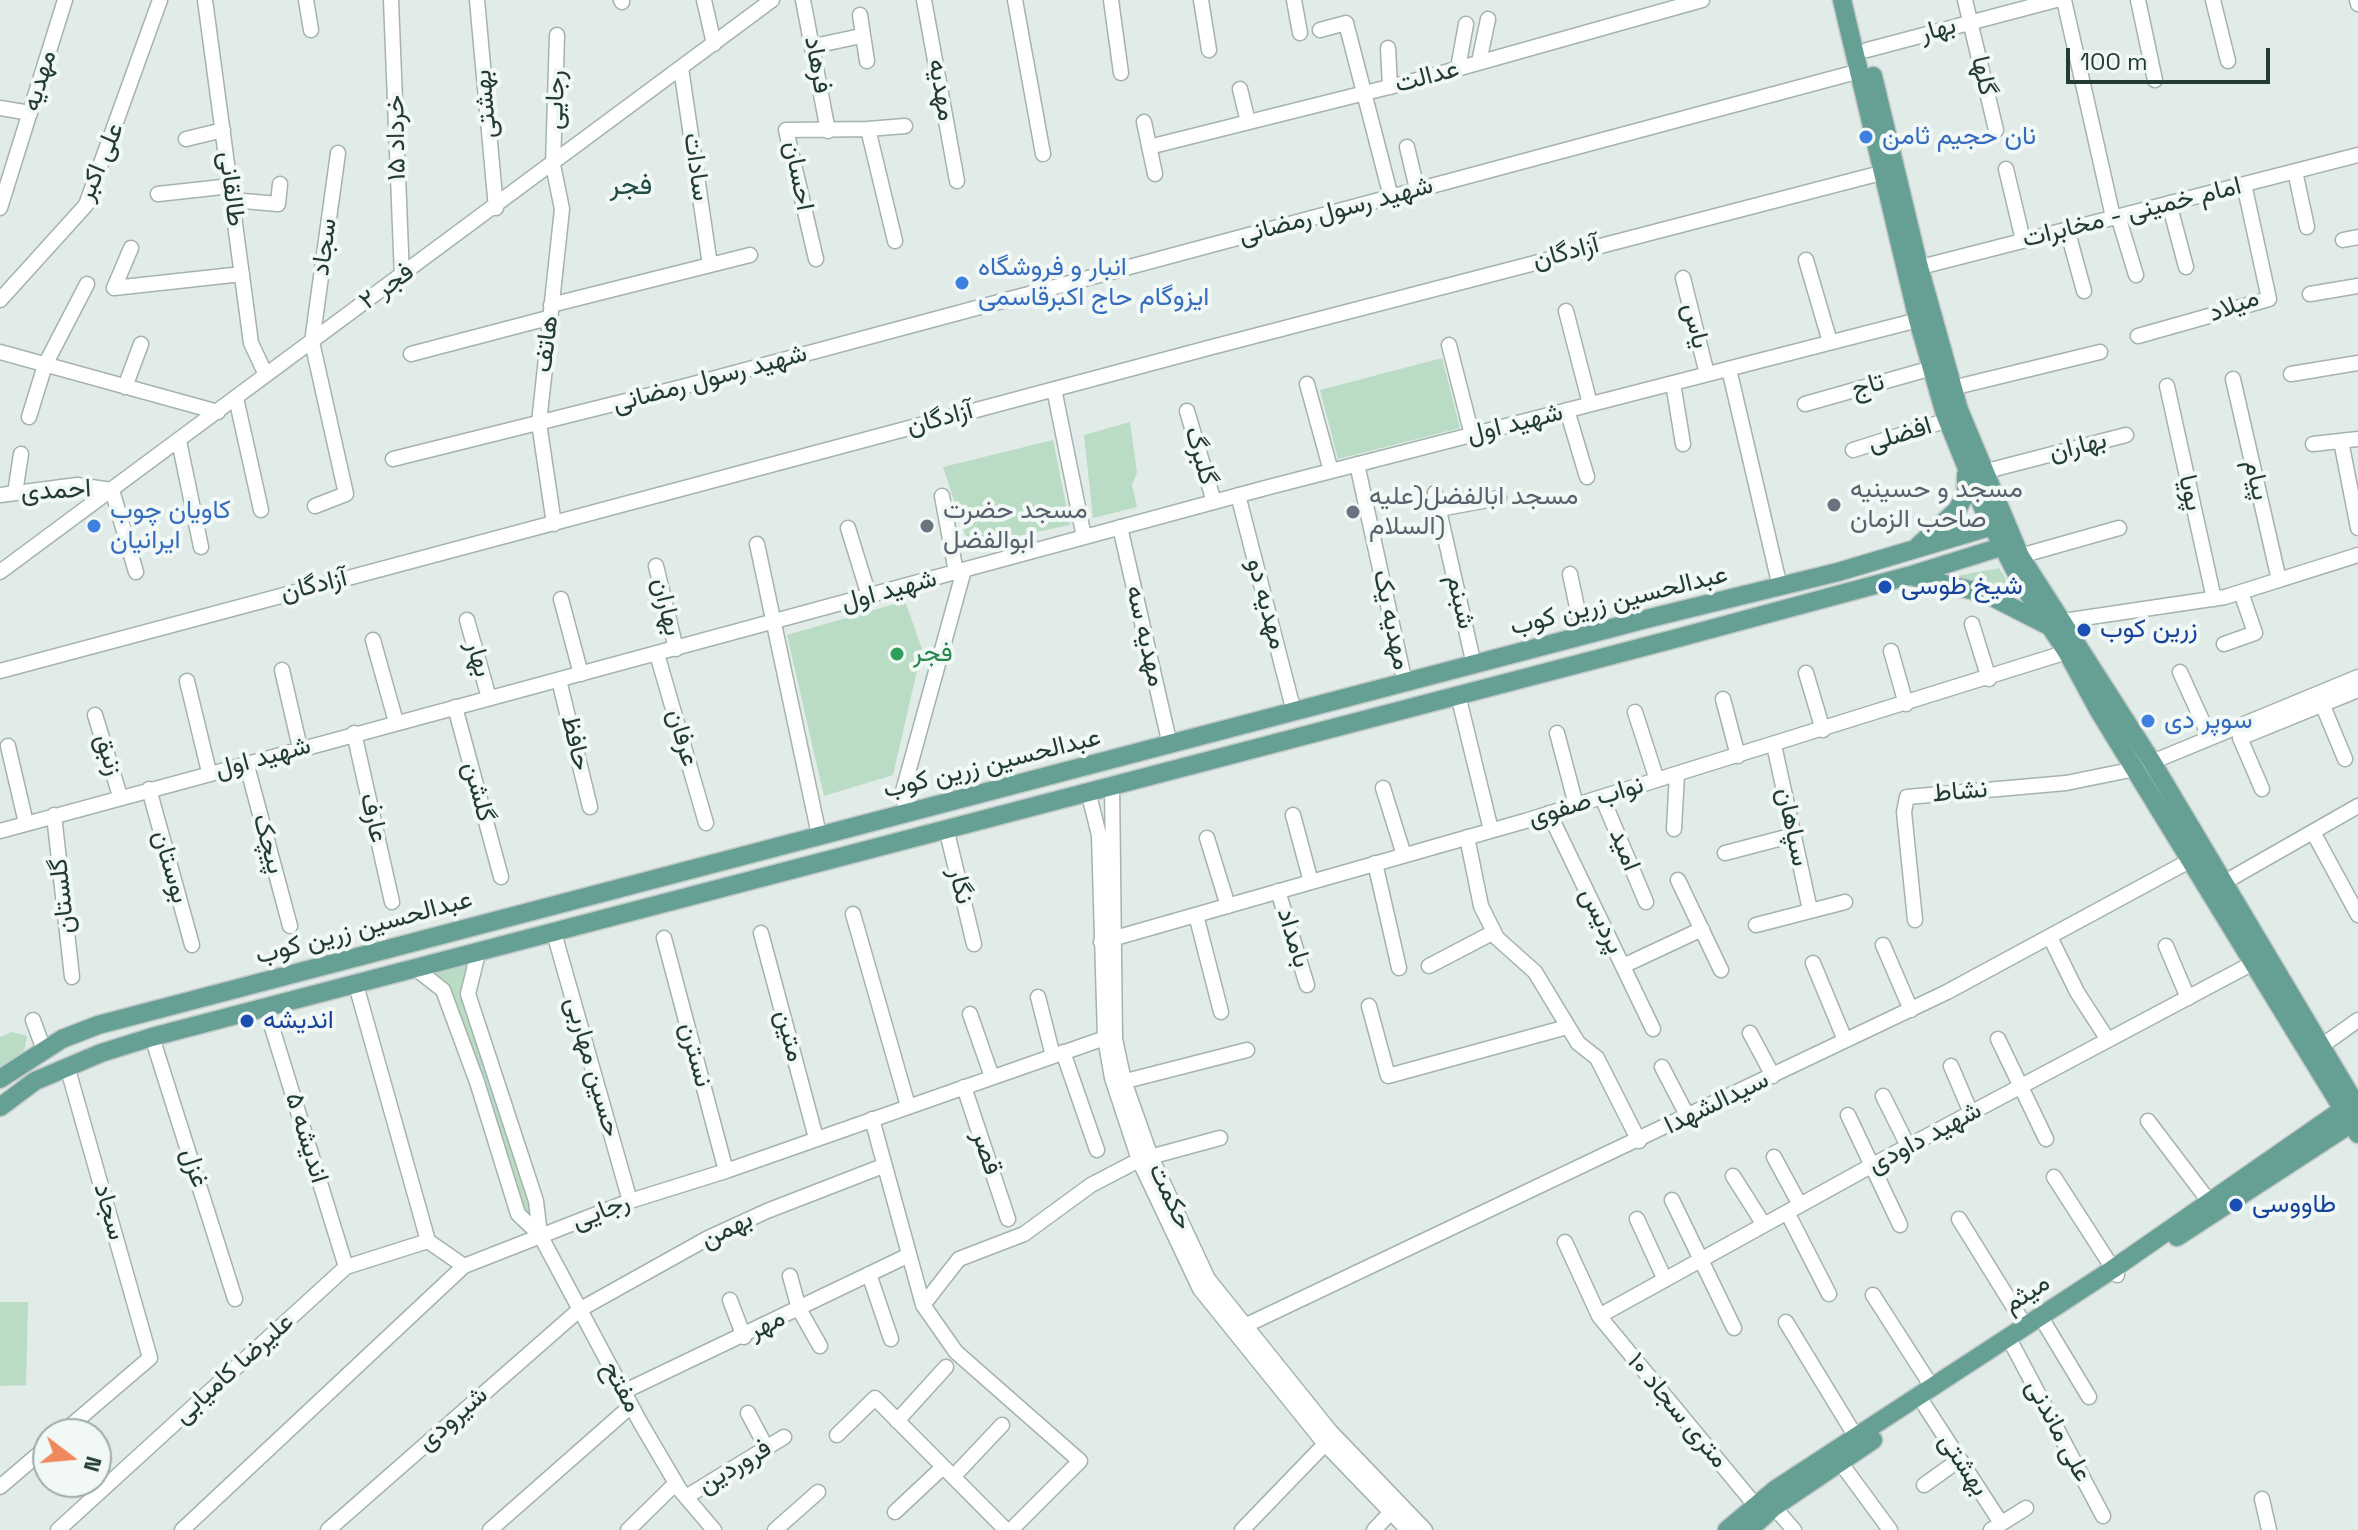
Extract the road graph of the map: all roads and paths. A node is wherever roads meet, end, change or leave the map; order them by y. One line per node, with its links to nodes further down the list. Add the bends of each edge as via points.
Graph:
1 (65, 0): 49 (street, مهدیه)
2 (160, 0): 98 (street, علی اکبر, via 86,205)
3 (205, 0): 54 (street, طالقانی)
4 (306, 0): 27 (street)
5 (391, 0): 92 (street, ۱۵ خرداد)
6 (477, 0): 77 (street, بهشتی)
7 (704, 0): 32 (street)
8 (772, 0): 32 (street, فجر ۲)
9 (803, 0): 33 (street, فرهاد)
10 (924, 0): 68 (street, مهدیه)
11 (1015, 0): 61 (street)
12 (1111, 0): 43 (street)
13 (1201, 0): 35 (street)
14 (1294, 0): 29 (street)
15 (1702, 0): 39 (street, عدالت)
16 (1842, 0): 42 (main road)
17 (1854, 0): 36 (main road)
18 (1965, 0): 25 (street, گلها)
19 (2056, 0): 25 (street, بهار)
20 (2064, 0): 78 (street)
21 (2138, 0): 44 (street)
22 (2213, 0): 38 (street)
23 (860, 15): 31 (street)
24 (1488, 19): 39 (street)
25 (1971, 21): 36 (street, بهار); 55 (street, گلها)
26 (1466, 24): 41 (street)
27 (311, 30)
28 (1320, 30): 47 (street, via 1346,23)
29 (1300, 33)
30 (557, 35): 63 (street, رجایی)
31 (861, 36): 33 (street); 37 (street)
32 (714, 44): 40 (street, فجر ۲)
33 (814, 46): 56 (street, فرهاد)
34 (1388, 48): 45 (street)
35 (1209, 50)
36 (1867, 50): 89 (main road)
37 (867, 61)
38 (2228, 61)
39 (1479, 62): 41 (street, عدالت)
40 (681, 68): 63 (street, فجر ۲); 87 (street, سادات)
41 (1458, 68): 45 (street, عدالت)
42 (1860, 71): 66 (main road); 71 (street, شهید رسول رمضانی)
43 (1121, 73)
44 (2155, 80)
45 (1390, 87): 47 (street, عدالت)
46 (1240, 89): 51 (street)
47 (1362, 94): 51 (street, عدالت); 74 (street)
48 (0, 108): 49 (street)
49 (30, 113): 76 (street, مهدیه)
50 (1144, 122): 58 (street)
51 (1248, 122): 58 (street, عدالت)
52 (905, 126): 53 (street)
53 (868, 129): 56 (street); 82 (street)
54 (223, 130): 57 (street); 72 (street, طالقانی)
55 (1996, 130)
56 (828, 131): 85 (street, احسان, via 786,130)
57 (186, 139)
58 (1149, 147): 67 (street)
59 (1407, 147): 71 (street)
60 (338, 153): 103 (street, سجاد)
61 (1043, 154)
62 (2358, 155): 65 (street, امام خمینی - مخابرات)
63 (553, 165): 77 (street, فجر ۲); 100 (street, هاتف, via 562,209)
64 (2006, 169): 81 (street)
65 (2295, 171): 70 (street, امام خمینی - مخابرات); 79 (street)
66 (1881, 173): 89 (main road); 123 (street, آزادگان)
67 (1155, 174)
68 (957, 181)
69 (280, 184): 72 (street, via 278,204)
70 (2244, 184): 75 (street, امام خمینی - مخابرات); 102 (street, میلاد, via 2269,299)
71 (1417, 189): 74 (street, شهید رسول رمضانی)
72 (232, 193): 73 (street); 90 (street, طالقانی)
73 (158, 194)
74 (1391, 197): 132 (street, شهید رسول رمضانی)
75 (2169, 203): 78 (street, امام خمینی - مخابرات); 88 (street)
76 (0, 208)
77 (496, 208): 92 (street, فجر ۲)
78 (2116, 217): 80 (street, امام خمینی - مخابرات); 91 (street)
79 (2307, 227)
80 (2067, 229): 81 (street, امام خمینی - مخابرات); 96 (street)
81 (2023, 240): 89 (street, امام خمینی - مخابرات)
82 (895, 241)
83 (131, 248): 90 (street, via 114,288)
84 (750, 255): 87 (street)
85 (816, 259)
86 (1806, 260): 104 (street)
87 (710, 265): 100 (street)
88 (2186, 267)
89 (1912, 269): 101 (main road); 122 (main road)
90 (242, 274): 116 (street, طالقانی, via 251,343)
91 (2136, 275)
92 (402, 277): 103 (street, فجر ۲)
93 (1683, 278): 114 (street, یاس)
94 (87, 284): 111 (street)
95 (2358, 286): 97 (street)
96 (2084, 291)
97 (2310, 294)
98 (0, 300)
99 (1566, 311): 125 (street)
100 (550, 312): 109 (street); 132 (street, هاتف)
101 (1918, 320): 104 (street, شهید اول); 112 (main road)
102 (2138, 336)
103 (312, 342): 116 (street, فجر ۲); 154 (street, via 346,494)
104 (1830, 342): 113 (street, شهید اول)
105 (141, 344): 121 (street)
106 (1449, 345): 133 (street)
107 (0, 352): 111 (street)
108 (2100, 352): 122 (street)
109 (411, 354)
110 (2358, 363): 115 (street)
111 (45, 365): 121 (street); 130 (street)
112 (1932, 368): 126 (street, تاج); 131 (main road)
113 (1729, 369): 114 (street, شهید اول); 177 (street)
114 (1707, 374): 118 (street, شهید اول)
115 (2291, 374)
116 (266, 375): 124 (street, فجر ۲)
117 (2233, 379): 176 (street, پیام)
118 (1673, 383): 125 (street, شهید اول); 138 (street)
119 (1307, 384): 145 (street)
120 (2167, 386): 181 (street, پویا)
121 (125, 387): 129 (street)
122 (1952, 388): 144 (main road)
123 (1054, 389): 157 (street, آزادگان); 163 (street)
124 (236, 398): 129 (street, فجر ۲); 156 (street)
125 (1590, 404): 127 (street, شهید اول)
126 (1805, 404)
127 (1567, 410): 133 (street, شهید اول); 146 (street)
128 (1187, 411): 153 (street, گلبرگ)
129 (218, 412): 136 (street, فجر ۲)
130 (29, 417)
131 (1948, 420): 140 (street, افضلی); 144 (main road)
132 (539, 423): 142 (street, شهید رسول رمضانی); 157 (street, هاتف)
133 (1472, 435): 143 (street, شهید اول)
134 (2126, 435): 144 (street, بهاران)
135 (2358, 439): 137 (street)
136 (179, 441): 147 (street, فجر ۲); 165 (street)
137 (2341, 441): 139 (street); 162 (street)
138 (1683, 444)
139 (2313, 444)
140 (1853, 450)
141 (21, 454): 149 (street)
142 (393, 459)
143 (1357, 464): 145 (street, شهید اول); 203 (street, مهدیه یک)
144 (1975, 470): 158 (main road); 167 (main road, via 1957,510)
145 (1331, 471): 150 (street, شهید اول)
146 (1587, 477)
147 (112, 490): 149 (street, احمدی, via 77,485); 172 (street, فجر ۲); 173 (street)
148 (1435, 493): 155 (street, شبنم)
149 (7, 494)
150 (1238, 495): 153 (street, شهید اول); 211 (street, مهدیه دو)
151 (942, 496): 171 (street)
152 (1499, 498): 155 (street)
153 (1214, 502): 159 (street, شهید اول)
154 (315, 506)
155 (1439, 509): 193 (street, شبنم)
156 (261, 510)
157 (554, 524): 195 (street, آزادگان)
158 (1999, 524): 166 (main road); 167 (main road, عبدالحسین زرین کوب)
159 (1120, 527): 163 (street, شهید اول); 219 (street, مهدیه سه)
160 (848, 528): 179 (street)
161 (2119, 528): 166 (street)
162 (2358, 528)
163 (1084, 537): 171 (street, شهید اول)
164 (757, 544): 183 (street)
165 (201, 547)
166 (2012, 548): 175 (main road, عبدالحسین زرین کوب); 185 (main road)
167 (1913, 551): 169 (main road, عبدالحسین زرین کوب)
168 (2358, 555): 176 (street)
169 (1889, 558): 175 (main road, via 1897,565); 177 (main road, عبدالحسین زرین کوب)
170 (656, 566): 189 (street, بهاران)
171 (960, 571): 179 (street, شهید اول); 244 (street, via 903,791)
172 (0, 572)
173 (136, 572)
174 (1570, 574): 186 (street)
175 (1899, 578): 185 (main road, via 1984,593); 205 (main road, عبدالحسین زرین کوب)
176 (2279, 580): 178 (street)
177 (1780, 587): 186 (main road, عبدالحسین زرین کوب)
178 (2241, 592): 181 (street); 188 (street, via 2255,633)
179 (869, 596): 183 (street, شهید اول)
180 (561, 599): 198 (street)
181 (2214, 599): 185 (street)
182 (467, 620): 206 (street, بهار)
183 (775, 622): 189 (street, شهید اول); 255 (street)
184 (1972, 624): 200 (street)
185 (2056, 624): 191 (main road); 226 (main road)
186 (1583, 636): 193 (main road, عبدالحسین زرین کوب)
187 (373, 640): 214 (street)
188 (2224, 644)
189 (676, 649): 192 (street, شهید اول)
190 (1891, 651): 208 (street)
191 (2067, 652): 200 (street, نواب صفوی); 226 (main road)
192 (657, 654): 198 (street, شهید اول); 249 (street, عرفان)
193 (1474, 665): 203 (main road, عبدالحسین زرین کوب)
194 (282, 670): 222 (street)
195 (0, 671)
196 (2180, 672): 218 (street)
197 (1806, 673): 215 (street)
198 (581, 674): 201 (street, شهید اول)
199 (2358, 677): 218 (street)
200 (1989, 679): 208 (street, نواب صفوی)
201 (559, 680): 206 (street, شهید اول); 242 (street, حافظ)
202 (187, 681): 227 (street)
203 (1405, 683): 211 (main road, عبدالحسین زرین کوب)
204 (2358, 690): 209 (street)
205 (1458, 695): 232 (main road, عبدالحسین زرین کوب); 252 (street)
206 (489, 698): 210 (street, شهید اول)
207 (1723, 699): 223 (street)
208 (1906, 704): 215 (street, نواب صفوی)
209 (2323, 706): 224 (street); 235 (street, via 2240,738)
210 (455, 707): 214 (street, شهید اول); 263 (street, گلشن)
211 (1294, 712): 219 (main road, عبدالحسین زرین کوب)
212 (1635, 712): 230 (street)
213 (95, 715): 237 (street, زنبق)
214 (396, 722): 216 (street, شهید اول)
215 (1823, 730): 220 (street, نواب صفوی)
216 (354, 733): 222 (street, شهید اول); 268 (street, عارف)
217 (1557, 733): 240 (street)
218 (2210, 738): 226 (street)
219 (1170, 745): 228 (main road, عبدالحسین زرین کوب)
220 (1774, 745): 223 (street, نواب صفوی); 256 (street, سپاهان)
221 (8, 746): 248 (street)
222 (300, 748): 225 (street, شهید اول)
223 (1738, 756): 229 (street, نواب صفوی)
224 (2345, 759)
225 (246, 762): 227 (street, شهید اول); 278 (street, پیچک)
226 (2143, 765): 261 (main road); 266 (main road); 276 (street, نشاط, via 2066,783 1907,797)
227 (209, 772): 234 (street, شهید اول)
228 (1055, 774): 231 (main road, عبدالحسین زرین کوب); 239 (main road, via 1045,793)
229 (1677, 774): 230 (street, نواب صفوی); 251 (street)
230 (1657, 780): 238 (street, نواب صفوی)
231 (1017, 784): 243 (main road, via 1027,793); 244 (main road, عبدالحسین زرین کوب)
232 (1112, 784): 236 (main road, عبدالحسین زرین کوب); 285 (street, حکمت)
233 (1383, 788): 260 (street)
234 (149, 789): 237 (street, شهید اول); 287 (street, بوستان)
235 (2262, 789)
236 (1088, 791): 239 (main road, عبدالحسین زرین کوب); 285 (street, حکمت, via 1099,835)
237 (120, 796): 246 (street, شهید اول)
238 (1602, 797): 240 (street, نواب صفوی); 269 (street, امید)
239 (1055, 800): 243 (main road, عبدالحسین زرین کوب)
240 (1576, 805): 245 (street, نواب صفوی)
241 (2358, 806): 254 (street)
242 (590, 807)
243 (1019, 809): 250 (main road, عبدالحسین زرین کوب)
244 (906, 813): 255 (main road, عبدالحسین زرین کوب)
245 (1549, 813): 252 (street, نواب صفوی); 294 (street, پردیس)
246 (54, 815): 248 (street, شهید اول); 298 (street, گلستان)
247 (1293, 815): 265 (street)
248 (26, 823): 253 (street, شهید اول)
249 (706, 823)
250 (946, 828): 281 (main road, عبدالحسین زرین کوب); 286 (street, نگار)
251 (1674, 829)
252 (1491, 830): 257 (street, نواب صفوی)
253 (0, 831)
254 (2313, 832): 266 (street); 275 (street)
255 (819, 835): 319 (main road, عبدالحسین زرین کوب, via 125,1017)
256 (1794, 835): 259 (street); 272 (street, سپاهان)
257 (1467, 837): 260 (street, نواب صفوی); 280 (street, via 1481,906)
258 (1207, 838): 271 (street)
259 (1725, 853)
260 (1404, 855): 262 (street, نواب صفوی)
261 (2191, 860): 283 (street, سیدالشهدا); 292 (main road)
262 (1375, 863): 265 (street, نواب صفوی); 295 (street)
263 (501, 877)
264 (1678, 880): 279 (street)
265 (1311, 882): 267 (street, نواب صفوی)
266 (2223, 883): 318 (main road)
267 (1278, 891): 271 (street, نواب صفوی); 300 (street, بامداد)
268 (392, 902)
269 (1646, 902)
270 (1845, 902): 272 (street)
271 (1228, 906): 274 (street, نواب صفوی)
272 (1810, 910): 277 (street)
273 (853, 914): 333 (street)
274 (1196, 915): 285 (street, نواب صفوی); 306 (street)
275 (2358, 915)
276 (1915, 920)
277 (1756, 925)
278 (290, 926)
279 (1702, 929): 294 (street); 297 (street)
280 (1494, 932): 293 (street); 310 (street, via 1535,972)
281 (554, 933): 290 (main road, عبدالحسین زرین کوب); 356 (street, حسین مهاربی)
282 (761, 933): 341 (street, متین)
283 (2050, 937): 305 (street, سیدالشهدا); 317 (street)
284 (664, 938): 351 (street, نسترن)
285 (1106, 940): 314 (street, حکمت); 328 (street, حکمت)
286 (974, 944)
287 (192, 945)
288 (1883, 945): 305 (street)
289 (2166, 946): 302 (street)
290 (478, 953): 296 (main road, عبدالحسین زرین کوب); 363 (street, مفتح, via 468,994 536,1201)
291 (1813, 963): 316 (street)
292 (2253, 963): 302 (street, شهید داودی); 336 (main road)
293 (1429, 966)
294 (1623, 966): 311 (street, پردیس)
295 (1399, 968)
296 (416, 969): 299 (main road, عبدالحسین زرین کوب); 363 (street, مفتح, via 443,990 518,1214)
297 (1721, 970)
298 (72, 977)
299 (356, 985): 304 (main road, عبدالحسین زرین کوب); 364 (street)
300 (1307, 985)
301 (1038, 997): 321 (street)
302 (2188, 998): 317 (street, شهید داودی)
303 (1369, 1006): 310 (street, via 1388,1076)
304 (266, 1008): 313 (main road, عبدالحسین زرین کوب); 369 (street, اندیشه ۵)
305 (1911, 1010): 316 (street, سیدالشهدا)
306 (1221, 1012)
307 (970, 1014): 326 (street)
308 (33, 1020): 319 (street)
309 (2358, 1020): 318 (street)
310 (1567, 1027): 344 (street, via 1597,1058)
311 (1653, 1029)
312 (1750, 1033): 325 (street)
313 (152, 1037): 322 (main road, عبدالحسین زرین کوب); 376 (street, غزل)
314 (1105, 1038): 321 (street, رجایی); 328 (street, حکمت)
315 (1998, 1039): 329 (street)
316 (1845, 1040): 325 (street, سیدالشهدا)
317 (2108, 1040): 329 (street, شهید داودی)
318 (2320, 1047): 336 (main road)
319 (44, 1050): 327 (main road, عبدالحسین زرین کوب)
320 (1247, 1050): 328 (street)
321 (1058, 1054): 326 (street, رجایی); 346 (street)
322 (67, 1066): 332 (main road, عبدالحسین زرین کوب); 397 (street, سجاد, via 150,1358)
323 (1951, 1066): 334 (street)
324 (1662, 1067): 337 (street)
325 (1773, 1076): 337 (street, سیدالشهدا)
326 (992, 1077): 330 (street, رجایی)
327 (0, 1079)
328 (1119, 1082): 348 (street, حکمت)
329 (2022, 1086): 334 (street, شهید داودی); 343 (street)
330 (964, 1087): 333 (street, رجایی); 358 (street, قصر)
331 (1883, 1096): 345 (street)
332 (7, 1102): 338 (main road)
333 (908, 1106): 339 (street, رجایی)
334 (1971, 1113): 345 (street, شهید داودی)
335 (1848, 1115): 350 (street)
336 (2354, 1115): 355 (main road, میثم); 370 (main road, میثم)
337 (1688, 1117): 344 (street, سیدالشهدا)
338 (0, 1118)
339 (872, 1119): 341 (street, رجایی); 349 (street)
340 (2148, 1121): 355 (street)
341 (816, 1138): 351 (street, رجایی)
342 (1220, 1138): 348 (street)
343 (2046, 1139)
344 (1639, 1141): 385 (street, سیدالشهدا)
345 (1908, 1146): 350 (street, شهید داودی)
346 (1097, 1150)
347 (1774, 1157): 357 (street)
348 (1145, 1158): 378 (street, via 1091,1185 1024,1234 959,1259); 385 (street, حکمت, via 1208,1279)
349 (883, 1166): 366 (street); 380 (street, بهمن, via 720,1233)
350 (1869, 1167): 357 (street, شهید داودی); 362 (street)
351 (726, 1171): 356 (street, رجایی)
352 (1733, 1176): 361 (street)
353 (2054, 1177): 370 (street)
354 (1672, 1200): 367 (street)
355 (2208, 1200): 370 (main road, میثم)
356 (630, 1201): 363 (street, رجایی)
357 (1793, 1209): 361 (street, شهید داودی); 374 (street)
358 (1008, 1219)
359 (1637, 1219): 373 (street)
360 (1959, 1219): 384 (street)
361 (1764, 1225): 367 (street, شهید داودی)
362 (1900, 1225)
363 (540, 1235): 368 (street, رجایی); 380 (street, مفتح)
364 (428, 1241): 368 (street); 369 (street, علیرضا کامیابی)
365 (1565, 1242): 381 (street, ۱۰ متری سجاد)
366 (909, 1255): 371 (street, مهر); 378 (street)
367 (1701, 1260): 373 (street, شهید داودی); 386 (street)
368 (464, 1266): 422 (street, رجایی)
369 (346, 1267): 421 (street, علیرضا کامیابی)
370 (2115, 1272): 383 (main road, میثم); 384 (main road, میثم)
371 (869, 1274): 379 (street, مهر); 388 (street)
372 (790, 1276): 379 (street)
373 (1665, 1280): 381 (street, شهید داودی)
374 (1829, 1294)
375 (1873, 1295): 392 (street)
376 (235, 1299)
377 (730, 1300): 387 (street)
378 (923, 1305): 428 (street, via 956,1352 1080,1461)
379 (799, 1309): 387 (street, مهر); 389 (street)
380 (579, 1310): 394 (street, مفتح); 423 (street, شیرودی)
381 (1599, 1316): 415 (street, ۱۰ متری سجاد)
382 (1786, 1322): 402 (street)
383 (2045, 1324): 390 (main road, میثم); 393 (street)
384 (2026, 1327): 392 (main road, میثم)
385 (1240, 1328): 403 (street, حکمت); 432 (street, حکمت)
386 (1734, 1328)
387 (744, 1337): 394 (street, مهر)
388 (891, 1339)
389 (820, 1346)
390 (2013, 1346): 395 (main road, میثم); 419 (street, علی ماندنی)
391 (946, 1367): 398 (street)
392 (1932, 1387): 402 (main road, میثم)
393 (2089, 1397)
394 (627, 1399): 409 (street, مفتح); 424 (street, مهر)
395 (1925, 1406): 406 (street, بهشتی); 407 (main road, میثم)
396 (748, 1413): 404 (street)
397 (80, 1418)
398 (897, 1421): 400 (street, via 875,1398); 408 (street)
399 (1002, 1425): 408 (street)
400 (837, 1435)
401 (784, 1437): 404 (street, فروردین)
402 (1856, 1437): 415 (main road, میثم)
403 (1325, 1444): 418 (street, حکمت); 429 (street)
404 (766, 1447): 413 (street, فروردین)
405 (32, 1460): 411 (street)
406 (1959, 1460): 410 (street); 420 (street, بهشتی)
407 (1840, 1462): 415 (main road, میثم); 436 (street)
408 (948, 1472): 417 (street); 428 (street)
409 (676, 1483): 413 (street, مفتح); 425 (street)
410 (1924, 1485)
411 (0, 1487)
412 (818, 1492): 427 (street)
413 (686, 1497): 426 (street, مفتح)
414 (2262, 1499): 437 (street)
415 (1764, 1506): 433 (main road, میثم); 434 (main road, میثم); 435 (street, ۱۰ متری سجاد)
416 (2026, 1508): 420 (street)
417 (895, 1512)
418 (1391, 1512): 430 (street); 431 (street, حکمت)
419 (2103, 1516)
420 (1996, 1526)
421 (58, 1530)
422 (182, 1530)
423 (328, 1530)
424 (490, 1530)
425 (628, 1530)
426 (714, 1530)
427 (775, 1530)
428 (1008, 1530)
429 (1242, 1530)
430 (1374, 1530)
431 (1408, 1530)
432 (1425, 1530)
433 (1727, 1530)
434 (1749, 1530)
435 (1794, 1530)
436 (1890, 1530)
437 (2269, 1530)

